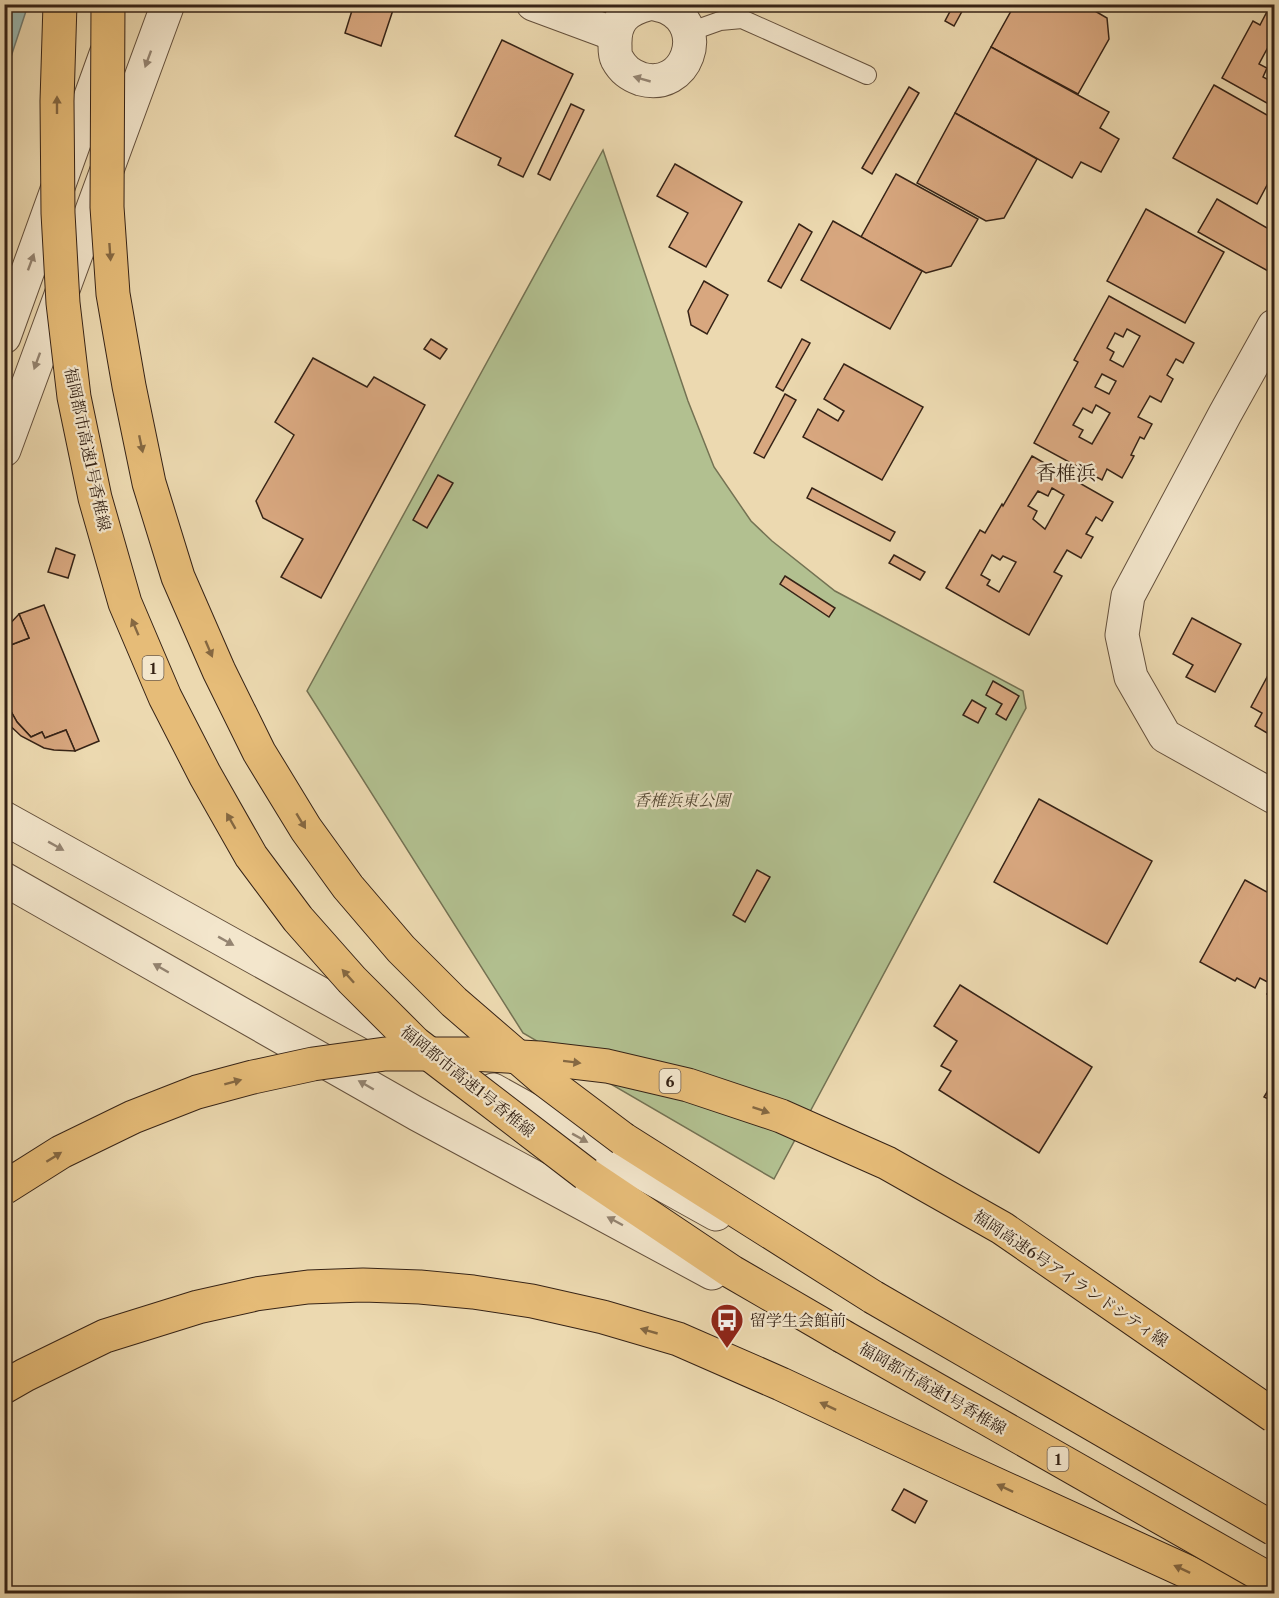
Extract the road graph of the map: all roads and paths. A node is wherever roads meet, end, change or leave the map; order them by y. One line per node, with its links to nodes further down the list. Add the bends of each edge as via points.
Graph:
1 (60, 4): 21 (highway, 福岡都市高速1号香椎線 / 1, one-way to 1, bridge, via 732,1272 586,1174 415,1043 298,919 251,856 165,697 125,603 95,498 74,397 63,303 58,213)
2 (108, 4): 20 (highway, one-way to 20, bridge, via 106,207 113,294 150,483 178,577 219,671 259,752 306,830 348,887 401,949 454,1002 542,1078 623,1139 873,1297)
3 (123, 4): 12 (street, one-way to 3)
4 (168, 4): 13 (street, one-way to 13)
5 (533, 4): 9 (street)
6 (648, 4): 9 (street, via 621,18)
7 (655, 4): 8 (street, via 668,7 681,17)
8 (690, 32): 9 (street, one-way to 9, via 689,56 675,75 652,82 630,75 615,57); 10 (lane, via 720,21 742,19)
9 (614, 34)
10 (867, 75)
11 (1275, 326): 14 (street, via 1128,596 1122,635 1131,677 1165,736)
12 (4, 337)
13 (4, 450)
14 (1275, 797)
15 (4, 818): 20 (street, one-way to 20)
16 (4, 879): 21 (street, one-way to 16, via 417,1114)
17 (4, 1188): 19 (highway, 福岡高速6号アイランドシティ線 / 6, one-way to 19, bridge, via 61,1152 133,1116 197,1092 313,1064 385,1054 471,1053 608,1066 688,1085 781,1116 887,1163 1002,1228)
18 (4, 1387): 22 (highway, one-way to 18, via 678,1339 532,1301 473,1292 363,1285 256,1294 198,1307 105,1336)
19 (1275, 1416)
20 (1275, 1527)
21 (1275, 1581)
22 (1236, 1593)

